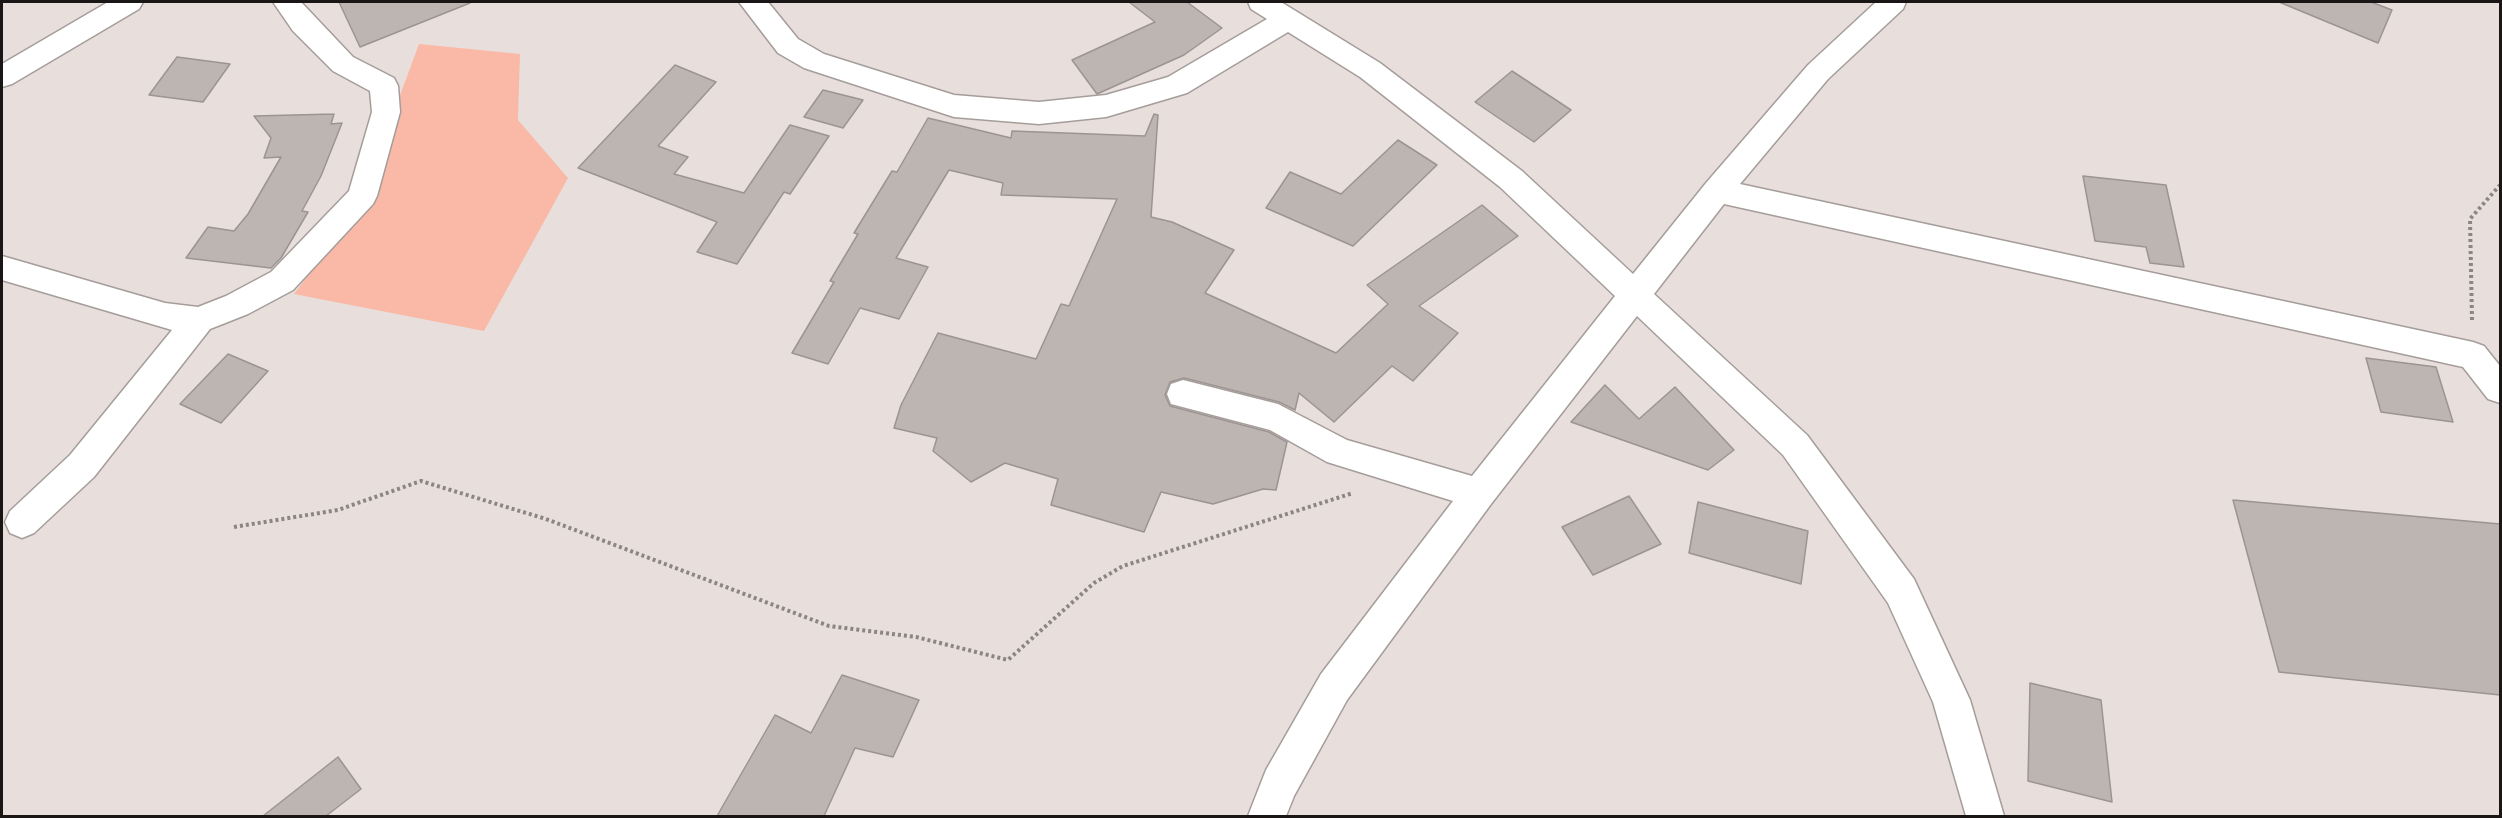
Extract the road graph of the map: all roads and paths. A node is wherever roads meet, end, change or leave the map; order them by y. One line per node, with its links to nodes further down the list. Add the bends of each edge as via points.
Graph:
1 (129, 2): 7 (street)
2 (286, 2): 12 (street, via 343,64 384,86 386,112 362,196 282,281)
3 (753, 2): 6 (street, via 788,46 814,61 954,106 1039,113 1106,106 1177,85)
4 (1261, 2): 6 (street)
5 (1893, 2): 9 (street, via 1818,72)
6 (1288, 19): 11 (street, via 1370,70 1511,179)
7 (2, 77)
8 (2500, 185): 13 (path, via 2470,219)
9 (1717, 191): 11 (street); 13 (street)
10 (2, 268): 12 (street, via 165,316)
11 (1635, 296): 17 (street); 21 (street, via 1795,445 1901,591 1951,700)
12 (199, 320): 18 (street, via 82,466)
13 (2487, 359): 14 (street)
14 (2500, 389)
15 (1183, 394): 16 (street, via 1278,418 1339,452)
16 (1403, 471): 17 (street); 19 (path, via 1354,493 1123,566 1094,583 1008,660 916,637 829,626 546,519 420,481 338,510)
17 (1479, 493): 20 (street, via 1334,687 1280,784)
18 (22, 522)
19 (234, 526)
20 (1267, 816)
21 (1985, 816)

